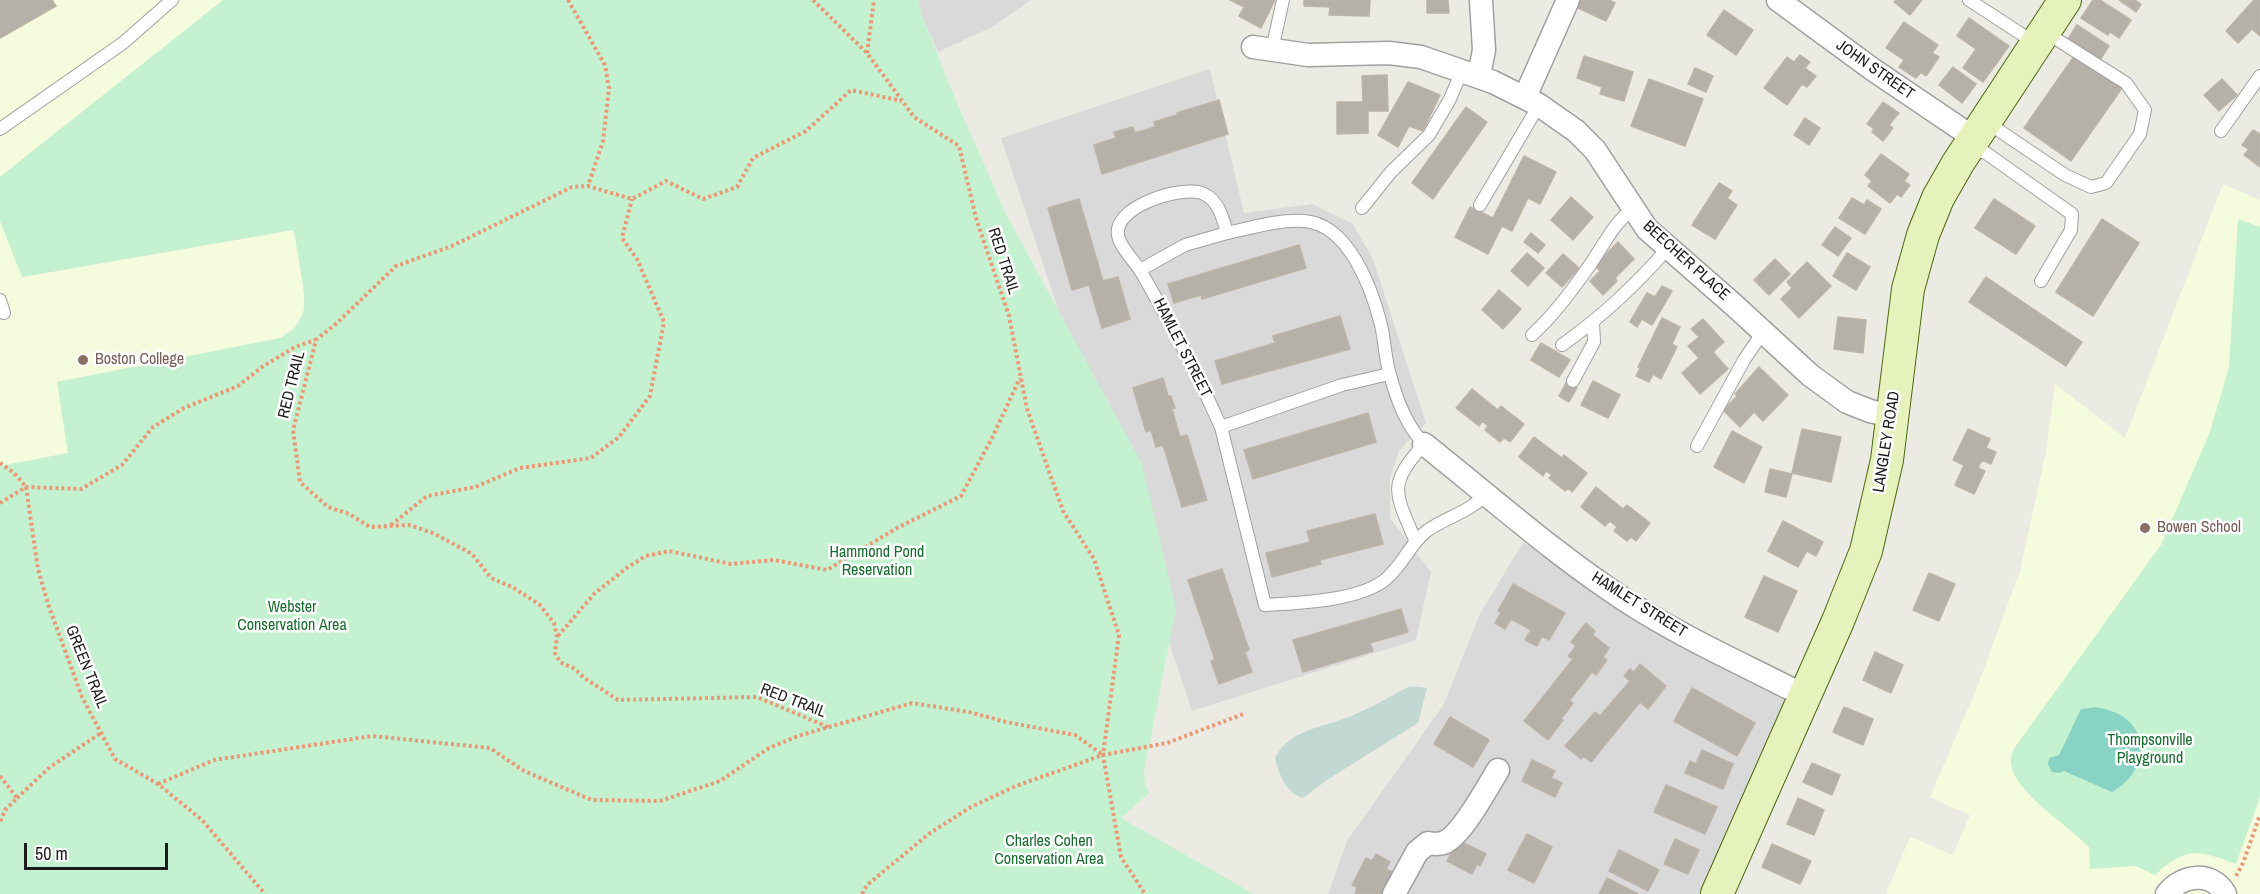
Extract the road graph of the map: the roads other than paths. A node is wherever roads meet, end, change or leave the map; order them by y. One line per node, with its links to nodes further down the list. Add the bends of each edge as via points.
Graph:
1 (1283, 0): 9 (lane)
2 (1481, 0): 10 (street, via 1484,50)
3 (1568, 0): 12 (street)
4 (1778, 0): 15 (street, JOHN STREET, via 1865,64)
5 (1969, 0): 8 (lane)
6 (2065, 0): 8 (street, LANGLEY ROAD)
7 (170, 1): 13 (lane, via 123,43)
8 (2040, 37): 15 (street, LANGLEY ROAD); 15 (lane, via 2126,83 2145,110 2140,134 2106,183 2091,187)
9 (1262, 49): 10 (street, BEECHER PLACE, via 1308,55 1404,54)
10 (1471, 74): 12 (street, BEECHER PLACE); 17 (lane, via 1450,99 1429,135)
11 (2260, 76): 14 (lane)
12 (1532, 101): 16 (lane); 18 (street, BEECHER PLACE, via 1586,140)
13 (0, 129)
14 (2221, 131)
15 (1975, 136): 22 (lane, via 1986,153 2072,213 2071,230); 31 (street, LANGLEY ROAD, via 1938,198 1916,255)
16 (1480, 205)
17 (1362, 208)
18 (1633, 209): 20 (street, BEECHER PLACE); 27 (lane, via 1619,220 1581,278)
19 (1227, 233): 21 (lane, HAMLET STREET, via 1185,245); 21 (lane, HAMLET STREET, via 1219,209 1205,194 1193,191 1136,206 1119,226 1119,238); 29 (lane, HAMLET STREET, via 1305,220 1327,228 1350,252 1367,282 1381,326)
20 (1668, 248): 25 (lane); 26 (street, BEECHER PLACE)
21 (1140, 270): 32 (lane, HAMLET STREET, via 1187,352)
22 (2041, 281)
23 (0, 300): 24 (lane)
24 (4, 313)
25 (1593, 322): 28 (lane); 30 (lane, via 1594,342)
26 (1763, 333): 31 (street, BEECHER PLACE, via 1841,399); 34 (lane)
27 (1532, 334)
28 (1562, 345)
29 (1389, 374): 32 (lane, via 1342,385); 33 (lane, HAMLET STREET, via 1413,432)
30 (1573, 381)
31 (1892, 416): 37 (street, LANGLEY ROAD, via 1883,482 1866,551)
32 (1221, 427): 36 (lane, HAMLET STREET, via 1265,605 1321,602 1366,589 1385,580)
33 (1424, 444): 35 (street, HAMLET STREET); 36 (lane, via 1403,470 1398,490)
34 (1697, 446)
35 (1486, 494): 36 (lane, HAMLET STREET, via 1471,508); 37 (street, HAMLET STREET, via 1633,605 1789,688)
36 (1415, 540)
37 (1806, 693): 41 (street, LANGLEY ROAD)
38 (1498, 770): 40 (street, via 1448,841 1428,843 1417,852)
39 (2224, 892): 42 (street, via 2209,880 2196,877 2182,879)
40 (1394, 894)
41 (1717, 894)
42 (2167, 894)

